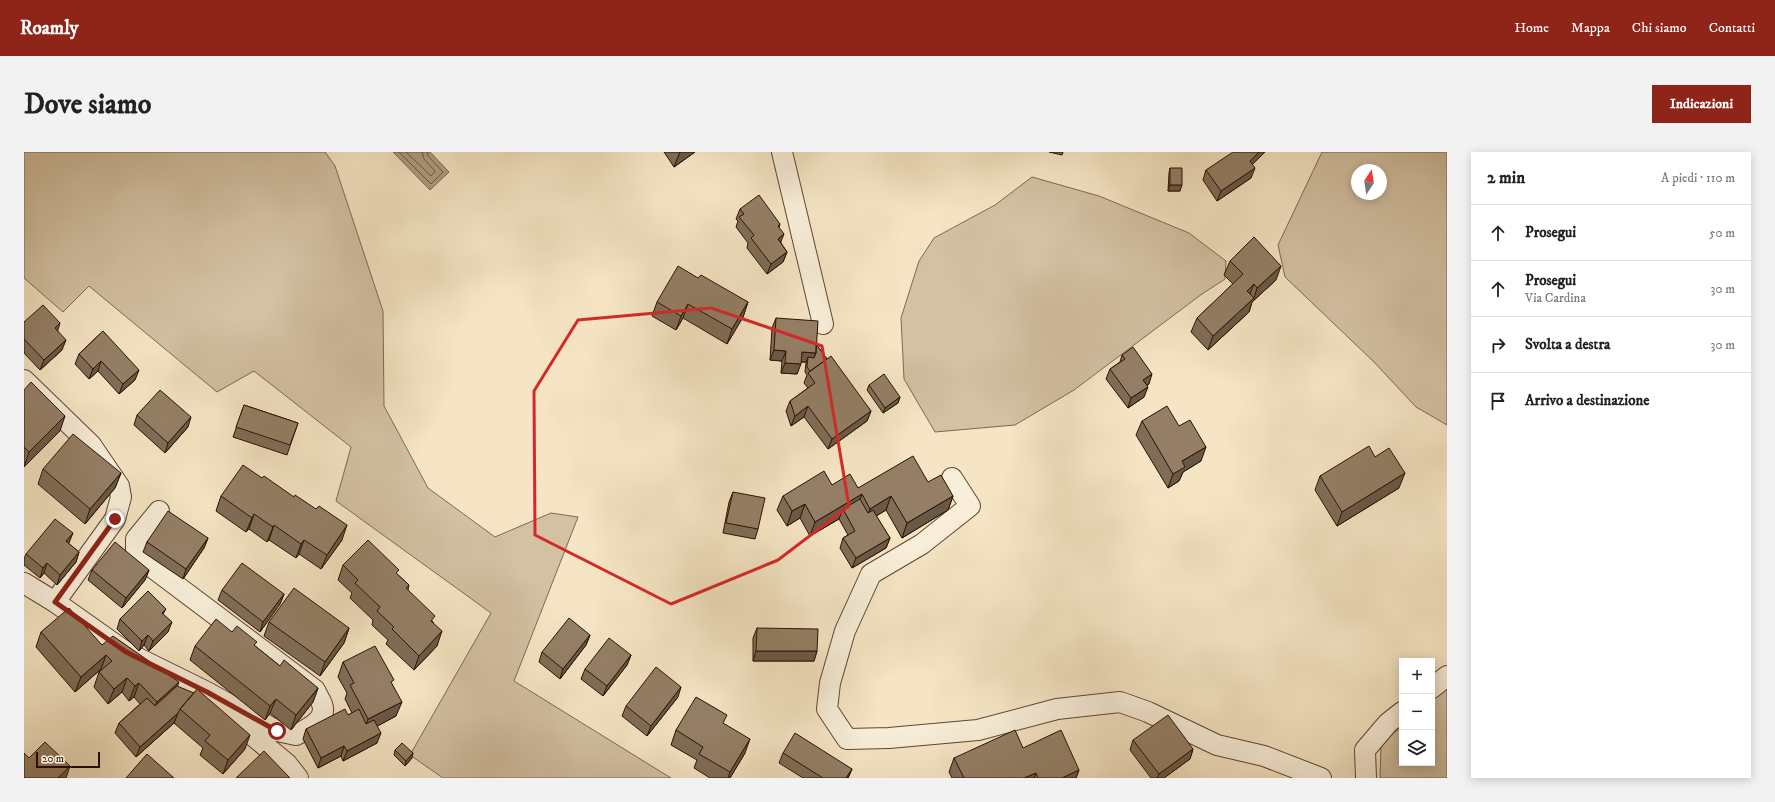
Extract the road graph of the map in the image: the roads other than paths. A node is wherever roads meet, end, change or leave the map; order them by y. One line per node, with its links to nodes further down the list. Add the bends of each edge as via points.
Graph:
1 (782, 152): 2 (street)
2 (823, 324)
3 (24, 380): 7 (street, via 91,445 119,486 121,496 115,519)
4 (952, 478): 13 (street, via 970,506 922,544 871,574 845,631 830,683 826,709 847,739 978,730 1057,709 1120,702 1148,712 1217,745 1264,756)
5 (159, 511): 8 (street, via 136,539 136,552 149,565 315,690 323,706 320,719 296,735 277,731 207,692)
6 (24, 583): 7 (street)
7 (55, 602): 8 (street)
8 (126, 652): 12 (street, via 150,669 221,710 286,764)
9 (1447, 676): 10 (street)
10 (1435, 686)
11 (1399, 714): 14 (street, via 1365,750)
12 (298, 778)
13 (1321, 778)
14 (1366, 778)

